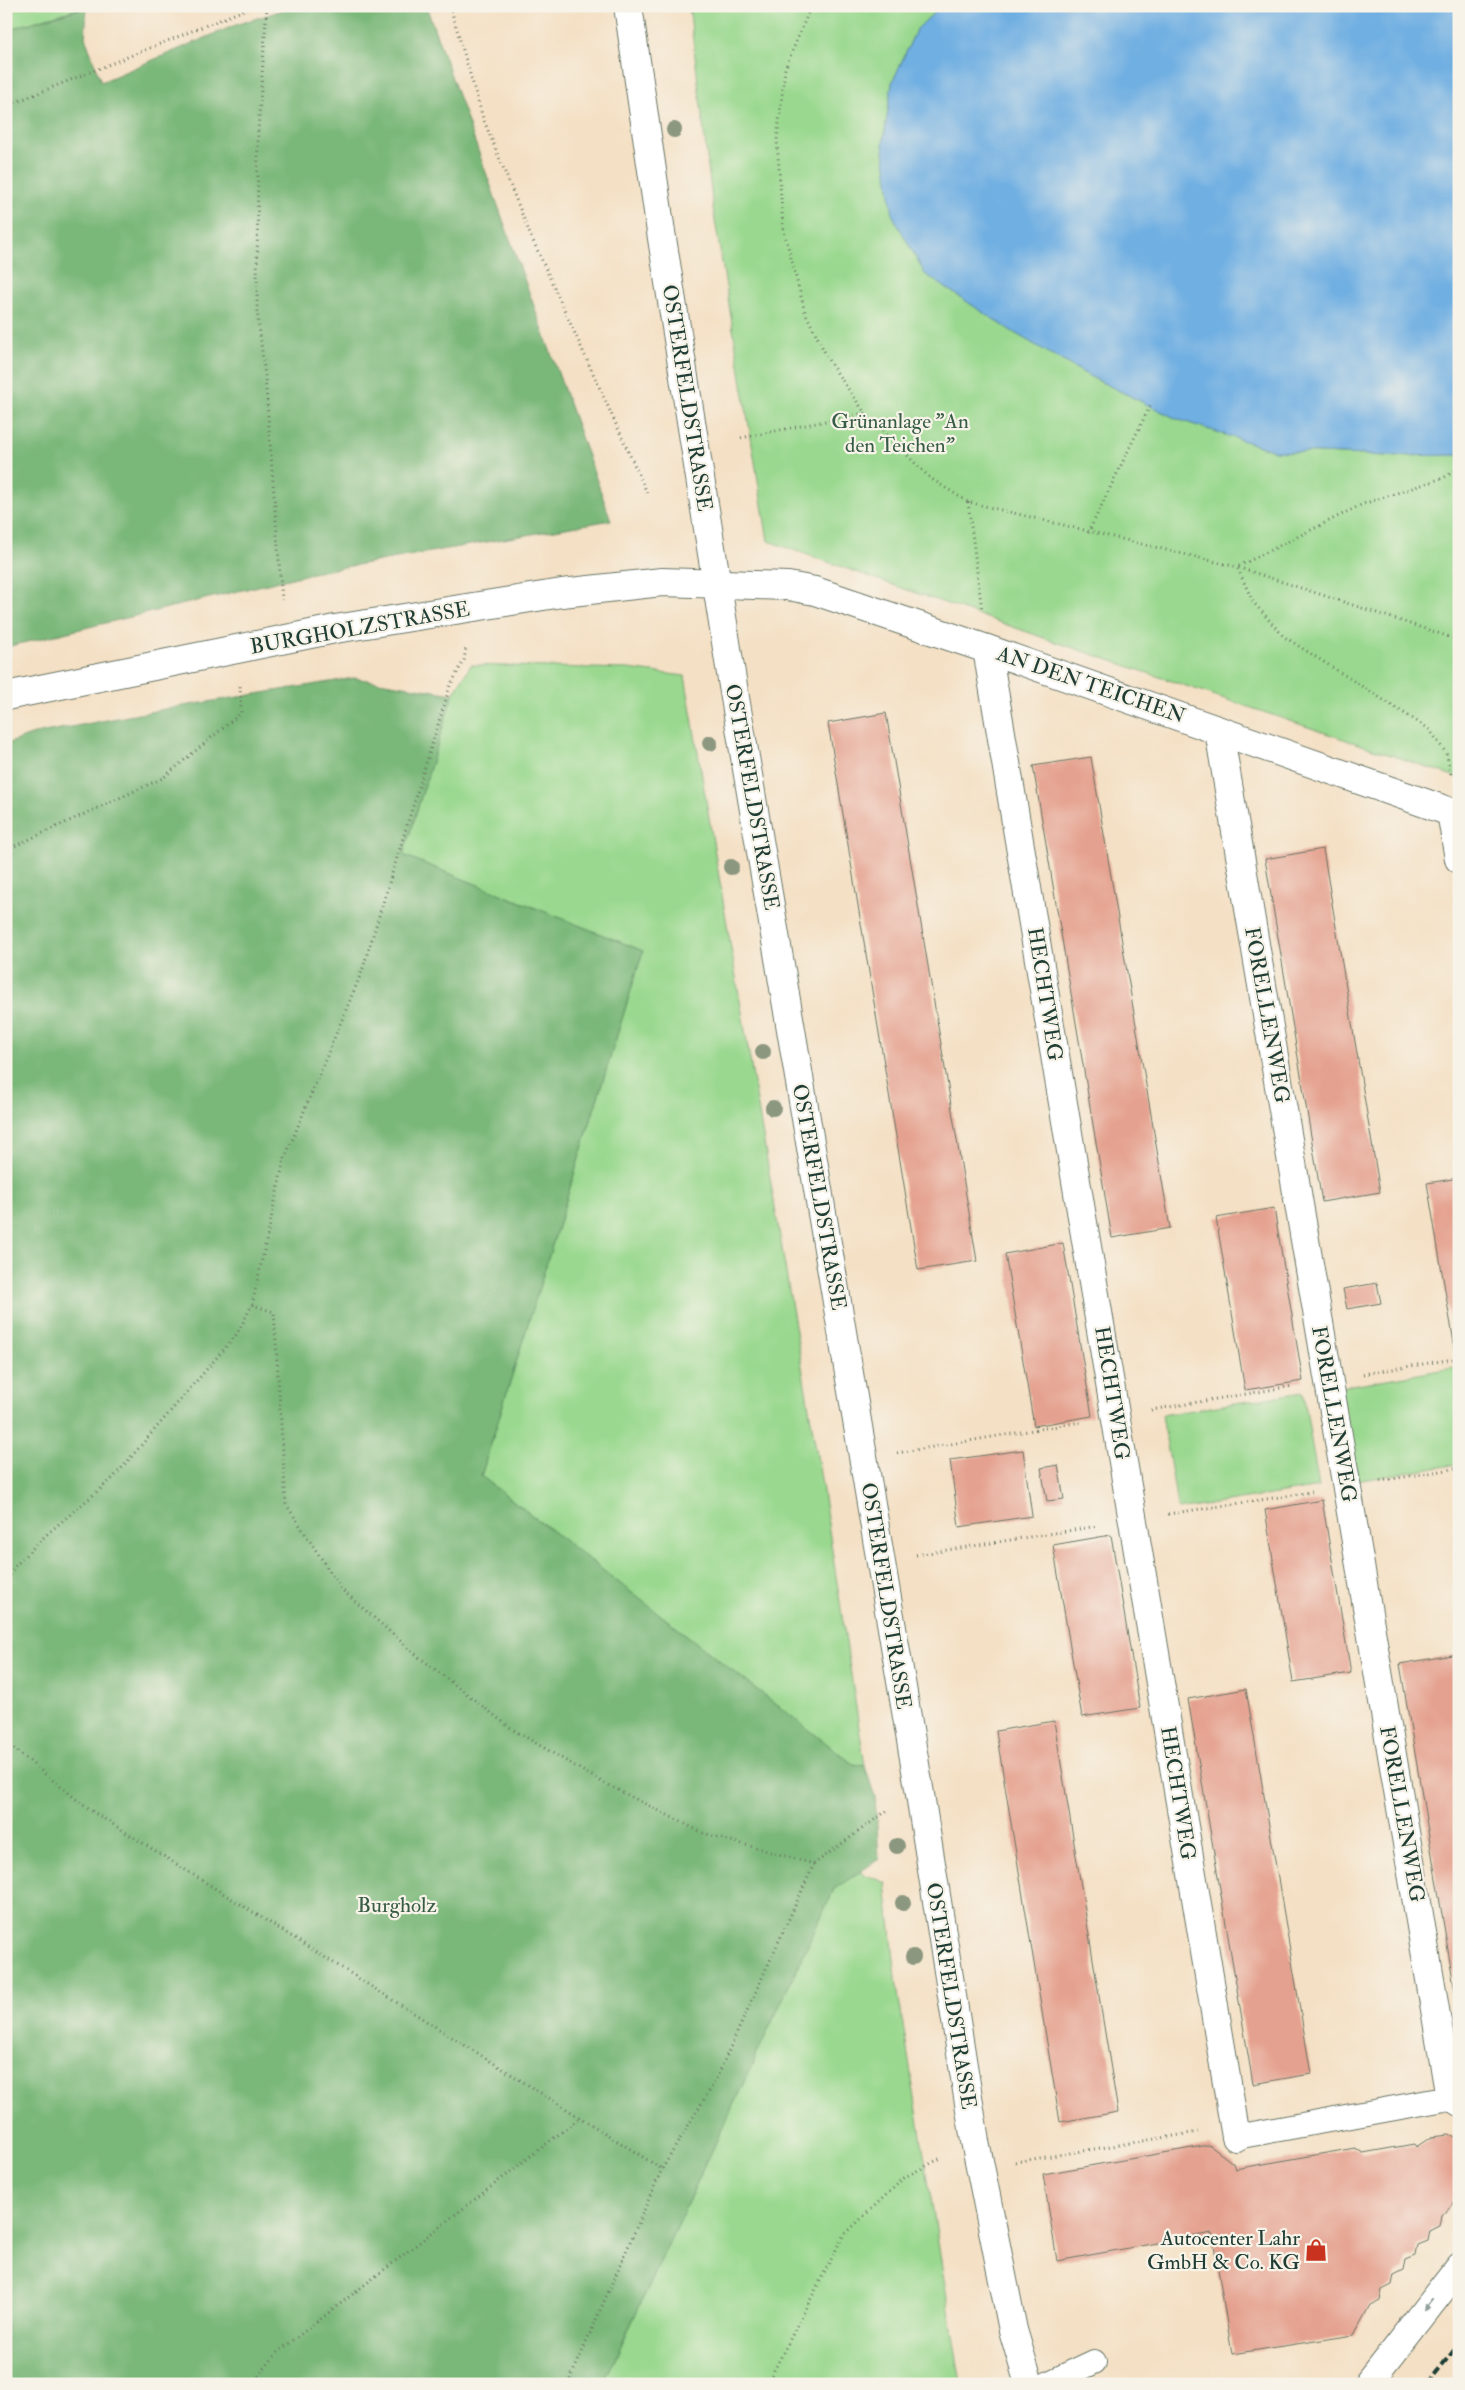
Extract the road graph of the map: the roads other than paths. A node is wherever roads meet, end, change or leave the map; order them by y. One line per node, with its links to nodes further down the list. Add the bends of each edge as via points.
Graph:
1 (628, 6): 2 (street, OSTERFELDSTRASSE)
2 (716, 584): 3 (street, AN DEN TEICHEN, via 788,586 815,591); 4 (street, BURGHOLZSTRASSE, via 662,582 600,588 354,626); 12 (street, OSTERFELDSTRASSE, via 975,2141 1013,2330)
3 (988, 649): 5 (street, AN DEN TEICHEN); 9 (street, HECHTWEG)
4 (6, 696)
5 (1219, 730): 6 (street, AN DEN TEICHEN); 8 (street, FORELLENWEG)
6 (1455, 814): 7 (street)
7 (1459, 859)
8 (1454, 2101): 9 (lane)
9 (1236, 2137)
10 (1459, 2267): 14 (street, one-way to 14)
11 (1094, 2362): 13 (lane)
12 (1028, 2384)
13 (1047, 2384)
14 (1368, 2384)

